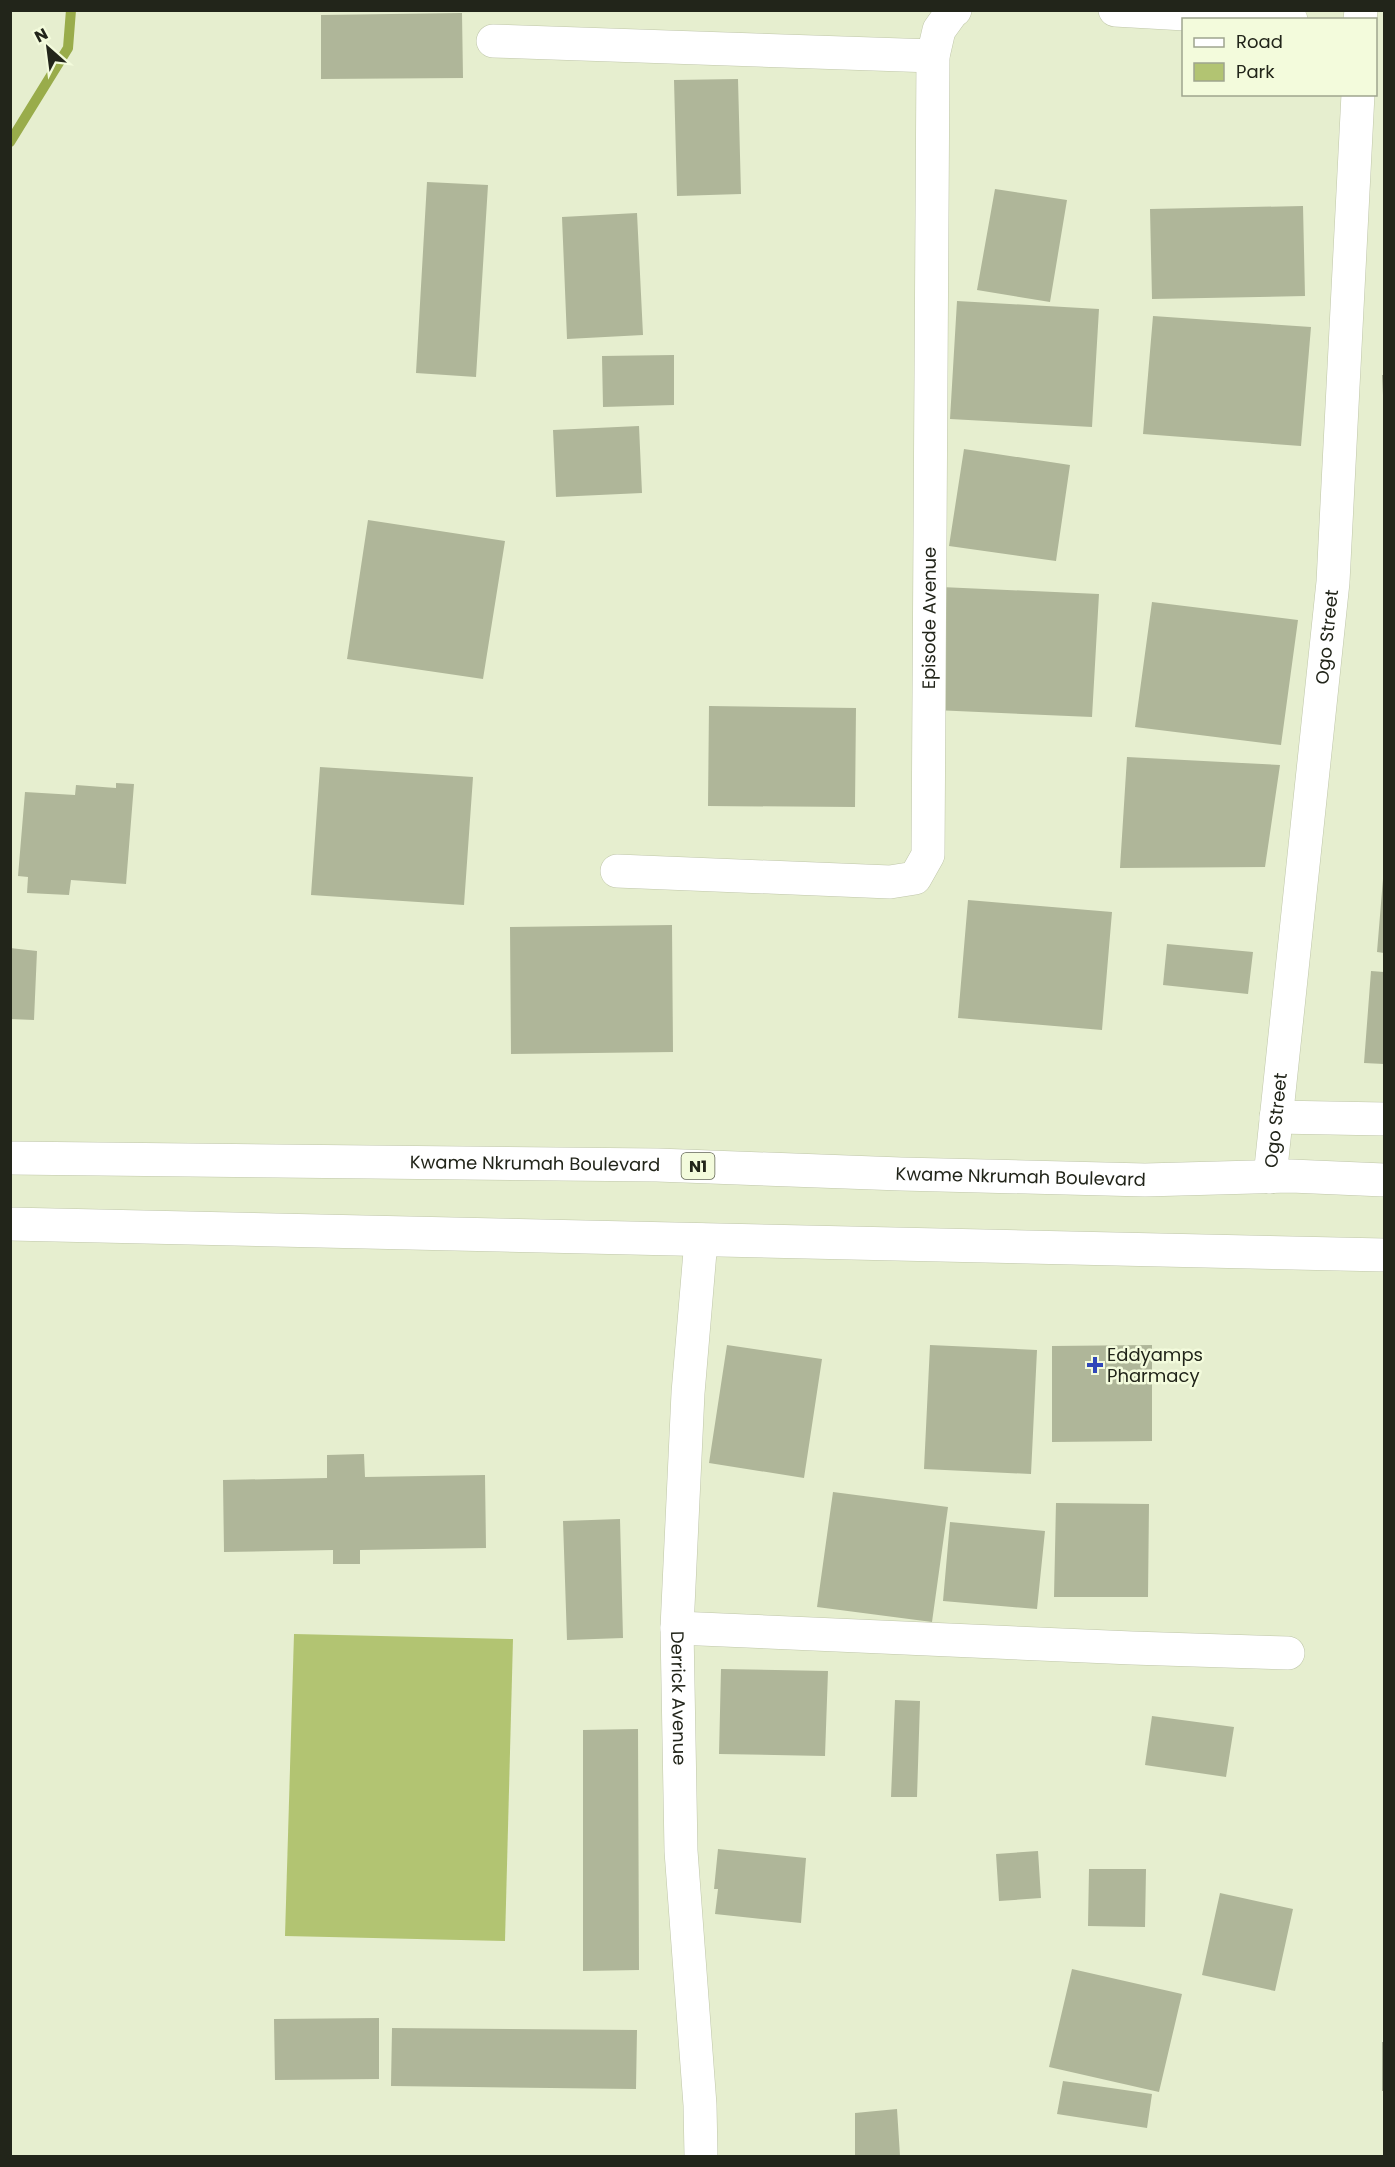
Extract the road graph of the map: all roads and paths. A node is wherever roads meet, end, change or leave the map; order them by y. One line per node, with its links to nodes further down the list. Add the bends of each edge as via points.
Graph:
1 (955, 10): 5 (main road, via 939,30)
2 (1115, 10): 3 (main road)
3 (1256, 18)
4 (493, 40): 5 (main road)
5 (933, 56): 8 (main road, Episode Avenue, via 928,855 915,878 890,882)
6 (1359, 96): 7 (main road, Ogo Street)
7 (1371, 143): 9 (main road, Ogo Street, via 1333,582)
8 (617, 872)
9 (1276, 1117): 10 (main road); 12 (main road, Ogo Street)
10 (1384, 1119)
11 (10, 1158): 12 (main road, Kwame Nkrumah Boulevard / N1, via 657,1165 1134,1179)
12 (1270, 1177): 13 (main road, Kwame Nkrumah Boulevard / N1)
13 (1384, 1180)
14 (10, 1224): 15 (main road)
15 (701, 1240): 16 (main road); 17 (main road, Derrick Avenue, via 688,1393)
16 (1384, 1255)
17 (676, 1628): 18 (main road); 19 (main road, Derrick Avenue, via 681,1851)
18 (1288, 1653)
19 (701, 2157)

